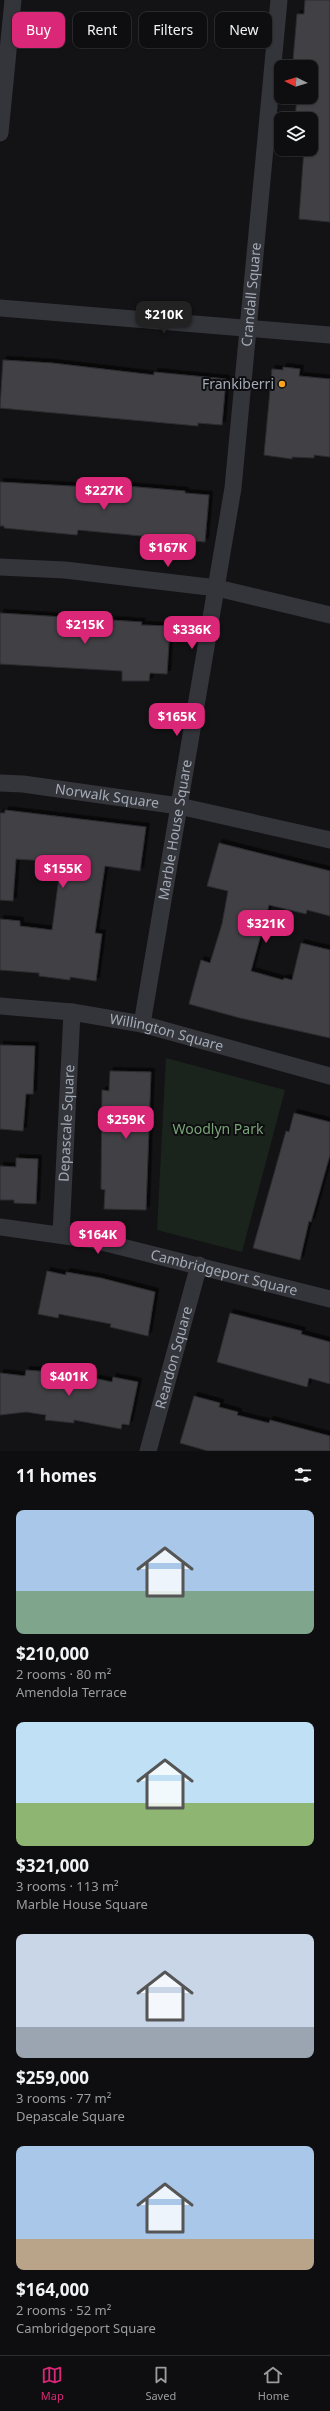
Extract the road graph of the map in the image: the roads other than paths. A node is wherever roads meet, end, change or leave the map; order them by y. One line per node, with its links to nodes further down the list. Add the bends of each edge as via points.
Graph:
1 (13, 0): 3 (street)
2 (279, 0): 5 (street, Crandall Square)
3 (0, 133)
4 (0, 308): 5 (street)
5 (250, 329): 6 (street); 8 (street, Crandall Square, via 233,488)
6 (330, 335)
7 (0, 567): 8 (street, via 65,570)
8 (217, 588): 9 (street); 11 (street, Marble House Square)
9 (330, 615)
10 (0, 783): 11 (street, Norwalk Square)
11 (179, 806): 12 (street, Norwalk Square); 15 (street, Marble House Square)
12 (330, 840)
13 (0, 1006): 14 (street, Willington Square)
14 (72, 1012): 15 (street, Willington Square); 18 (street, Depascale Square)
15 (142, 1024): 16 (street, Willington Square)
16 (330, 1076)
17 (0, 1227): 18 (street, Cambridgeport Square)
18 (61, 1234): 19 (street, Cambridgeport Square)
19 (199, 1265): 20 (street, Cambridgeport Square); 21 (street, Reardon Square)
20 (329, 1295)
21 (148, 1451)

